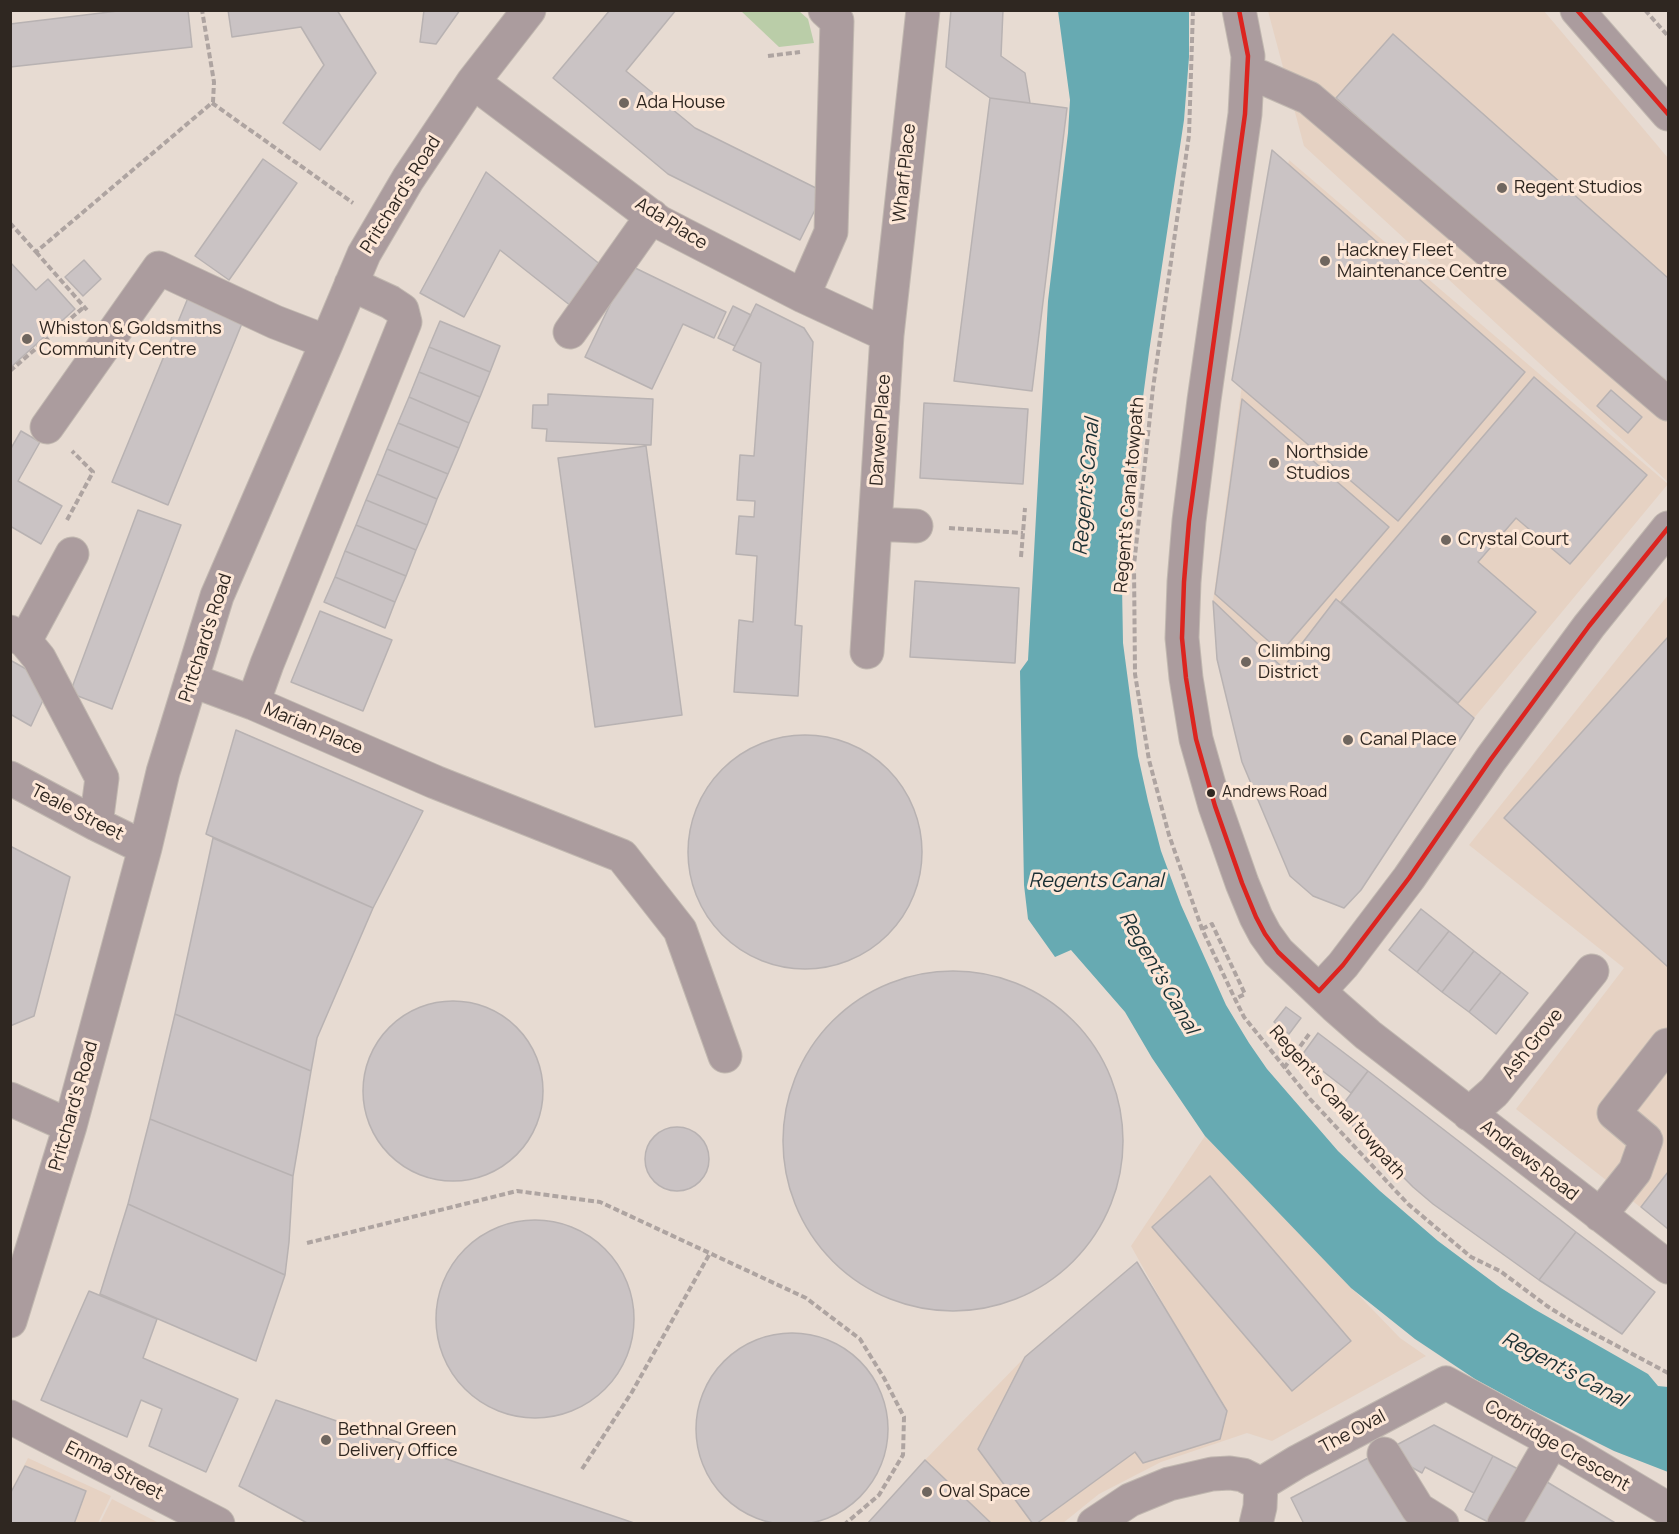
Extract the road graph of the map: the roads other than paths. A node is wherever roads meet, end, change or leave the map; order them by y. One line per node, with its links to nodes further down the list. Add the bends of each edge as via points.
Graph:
1 (529, 10): 7 (street, Pritchard's Road)
2 (825, 10): 11 (street, via 837,21 831,232)
3 (923, 10): 14 (street, Wharf Place)
4 (1239, 10): 6 (street, Andrews Road)
5 (1577, 10): 8 (street)
6 (1248, 78): 15 (street, via 1261,77 1309,98); 29 (street, Andrews Road, via 1190,521 1182,638 1196,739 1242,884 1265,934)
7 (473, 82): 9 (street, Ada Place); 10 (street, Pritchard's Road, via 408,179)
8 (1668, 114)
9 (651, 216): 11 (street, Ada Place); 12 (street)
10 (351, 284): 13 (street, Pritchard's Road); 24 (street, via 402,310 405,322)
11 (803, 296): 14 (street, Ada Place)
12 (570, 332)
13 (327, 342): 16 (street, via 159,268); 23 (street, Pritchard's Road, via 217,596)
14 (887, 346): 17 (street, Darwen Place)
15 (1668, 404)
16 (47, 427)
17 (875, 524): 18 (street); 22 (street, Darwen Place)
18 (916, 526)
19 (1668, 528): 29 (street, via 1589,626 1409,878)
20 (72, 554): 21 (street)
21 (18, 637): 26 (street, via 39,658 102,778)
22 (867, 652)
23 (191, 681): 24 (street, Marian Place); 27 (street, Pritchard's Road)
24 (253, 703): 31 (street, Marian Place, via 435,782 622,856 680,930)
25 (10, 778): 26 (street, Teale Street)
26 (96, 824): 27 (street, Teale Street)
27 (145, 848): 34 (street, Pritchard's Road)
28 (1592, 971): 33 (street, Ash Grove, via 1494,1092)
29 (1319, 991): 33 (street, Andrews Road)
30 (1667, 1045): 35 (street, via 1614,1113 1646,1140 1635,1171)
31 (725, 1056)
32 (10, 1099): 34 (street)
33 (1469, 1114): 35 (street, Andrews Road)
34 (70, 1126): 37 (street, Pritchard's Road)
35 (1600, 1215): 36 (street, Andrews Road)
36 (1668, 1267)
37 (10, 1321)
38 (1446, 1383): 40 (street, Corbridge Crescent); 42 (street, The Oval)
39 (10, 1418): 44 (street, Emma Street)
40 (1552, 1441): 43 (street, Corbridge Crescent); 48 (street)
41 (1384, 1454): 47 (street, via 1418,1509)
42 (1261, 1484): 45 (street, via 1230,1473 1169,1484 1130,1500); 46 (street)
43 (1668, 1509)
44 (218, 1524)
45 (1094, 1524)
46 (1256, 1524)
47 (1442, 1524)
48 (1504, 1524)

